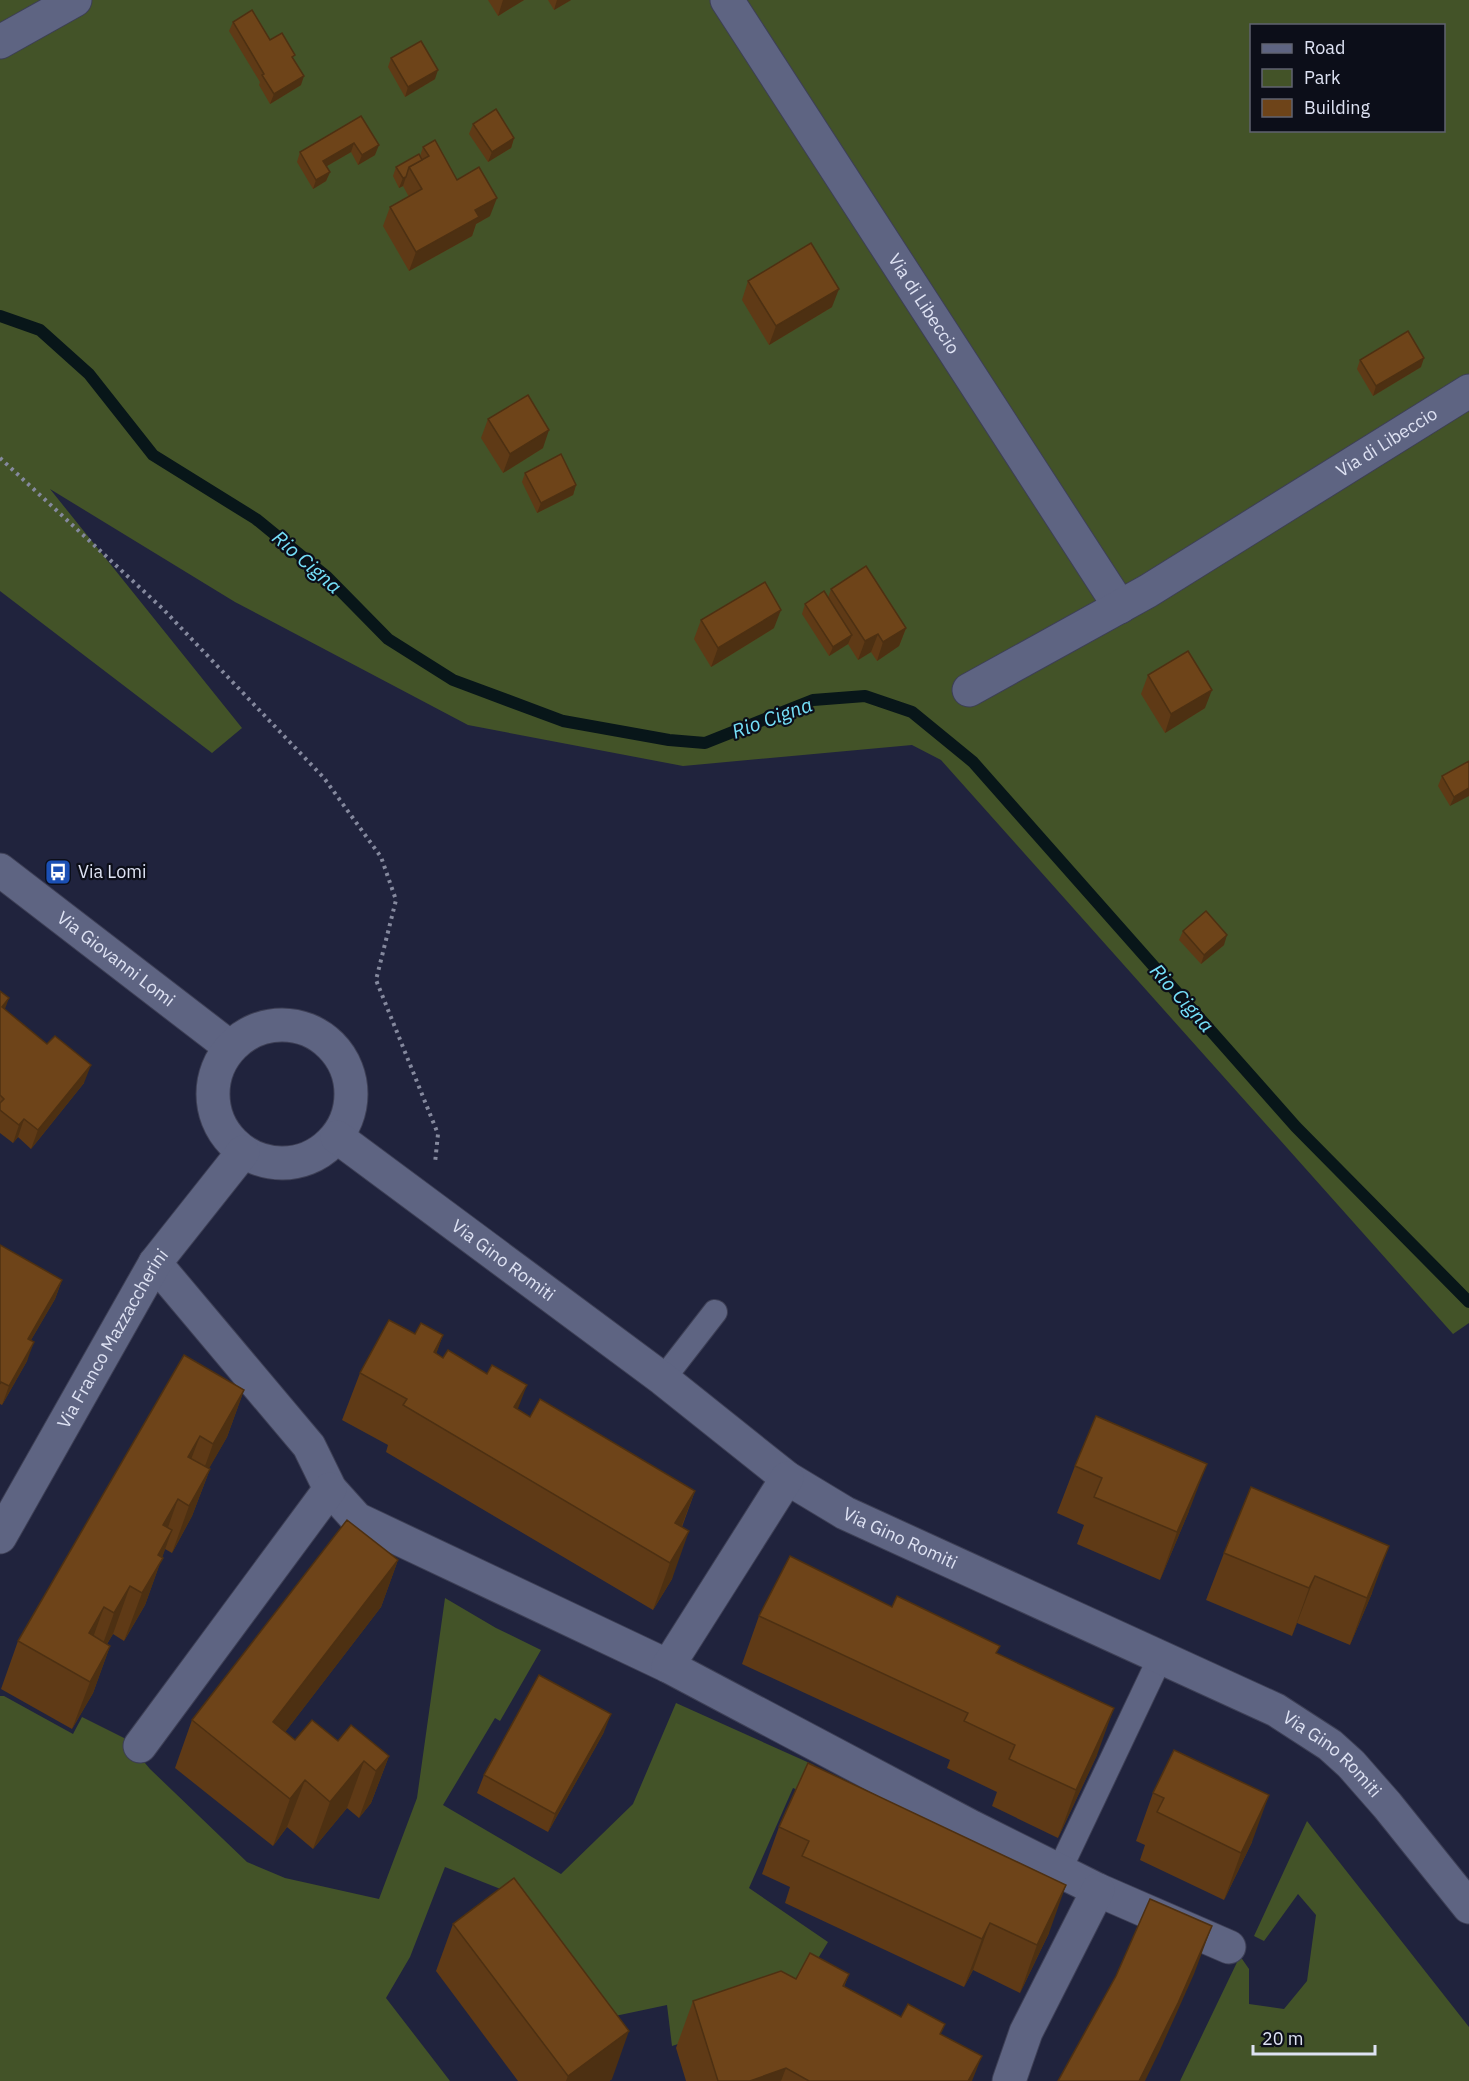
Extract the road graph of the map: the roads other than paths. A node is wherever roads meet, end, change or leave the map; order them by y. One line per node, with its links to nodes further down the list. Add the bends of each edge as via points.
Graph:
1 (75, 0): 3 (street)
2 (728, 0): 5 (street, Via di Libeccio)
3 (0, 42)
4 (1469, 391): 5 (street, Via di Libeccio)
5 (1120, 607): 6 (street, Via di Libeccio)
6 (969, 690)
7 (0, 870): 8 (street, Via Giovanni Lomi)
8 (230, 1047): 9 (street, via 242,1036 265,1026 289,1024 314,1031 333,1046 347,1067 352,1090 349,1115); 10 (street, via 215,1074 212,1096 216,1118 227,1137)
9 (338, 1137): 10 (street, via 318,1154 293,1163 267,1162); 13 (street, Via Gino Romiti)
10 (243, 1152): 11 (street, Via Franco Mazzaccherini)
11 (155, 1263): 15 (street, via 309,1446); 16 (street, Via Franco Mazzaccherini)
12 (715, 1312): 13 (lane)
13 (663, 1379): 14 (street, Via Gino Romiti)
14 (787, 1478): 17 (street, Via Gino Romiti, via 845,1513); 18 (street)
15 (330, 1489): 18 (street, via 357,1519); 19 (street)
16 (0, 1538)
17 (1160, 1658): 20 (lane); 22 (street, Via Gino Romiti, via 1276,1710 1330,1744 1387,1805)
18 (668, 1666): 20 (street)
19 (140, 1746)
20 (1059, 1871): 21 (street)
21 (1098, 1890): 23 (street); 24 (street, via 1026,2032)
22 (1469, 1907)
23 (1229, 1947)
24 (1009, 2081)

